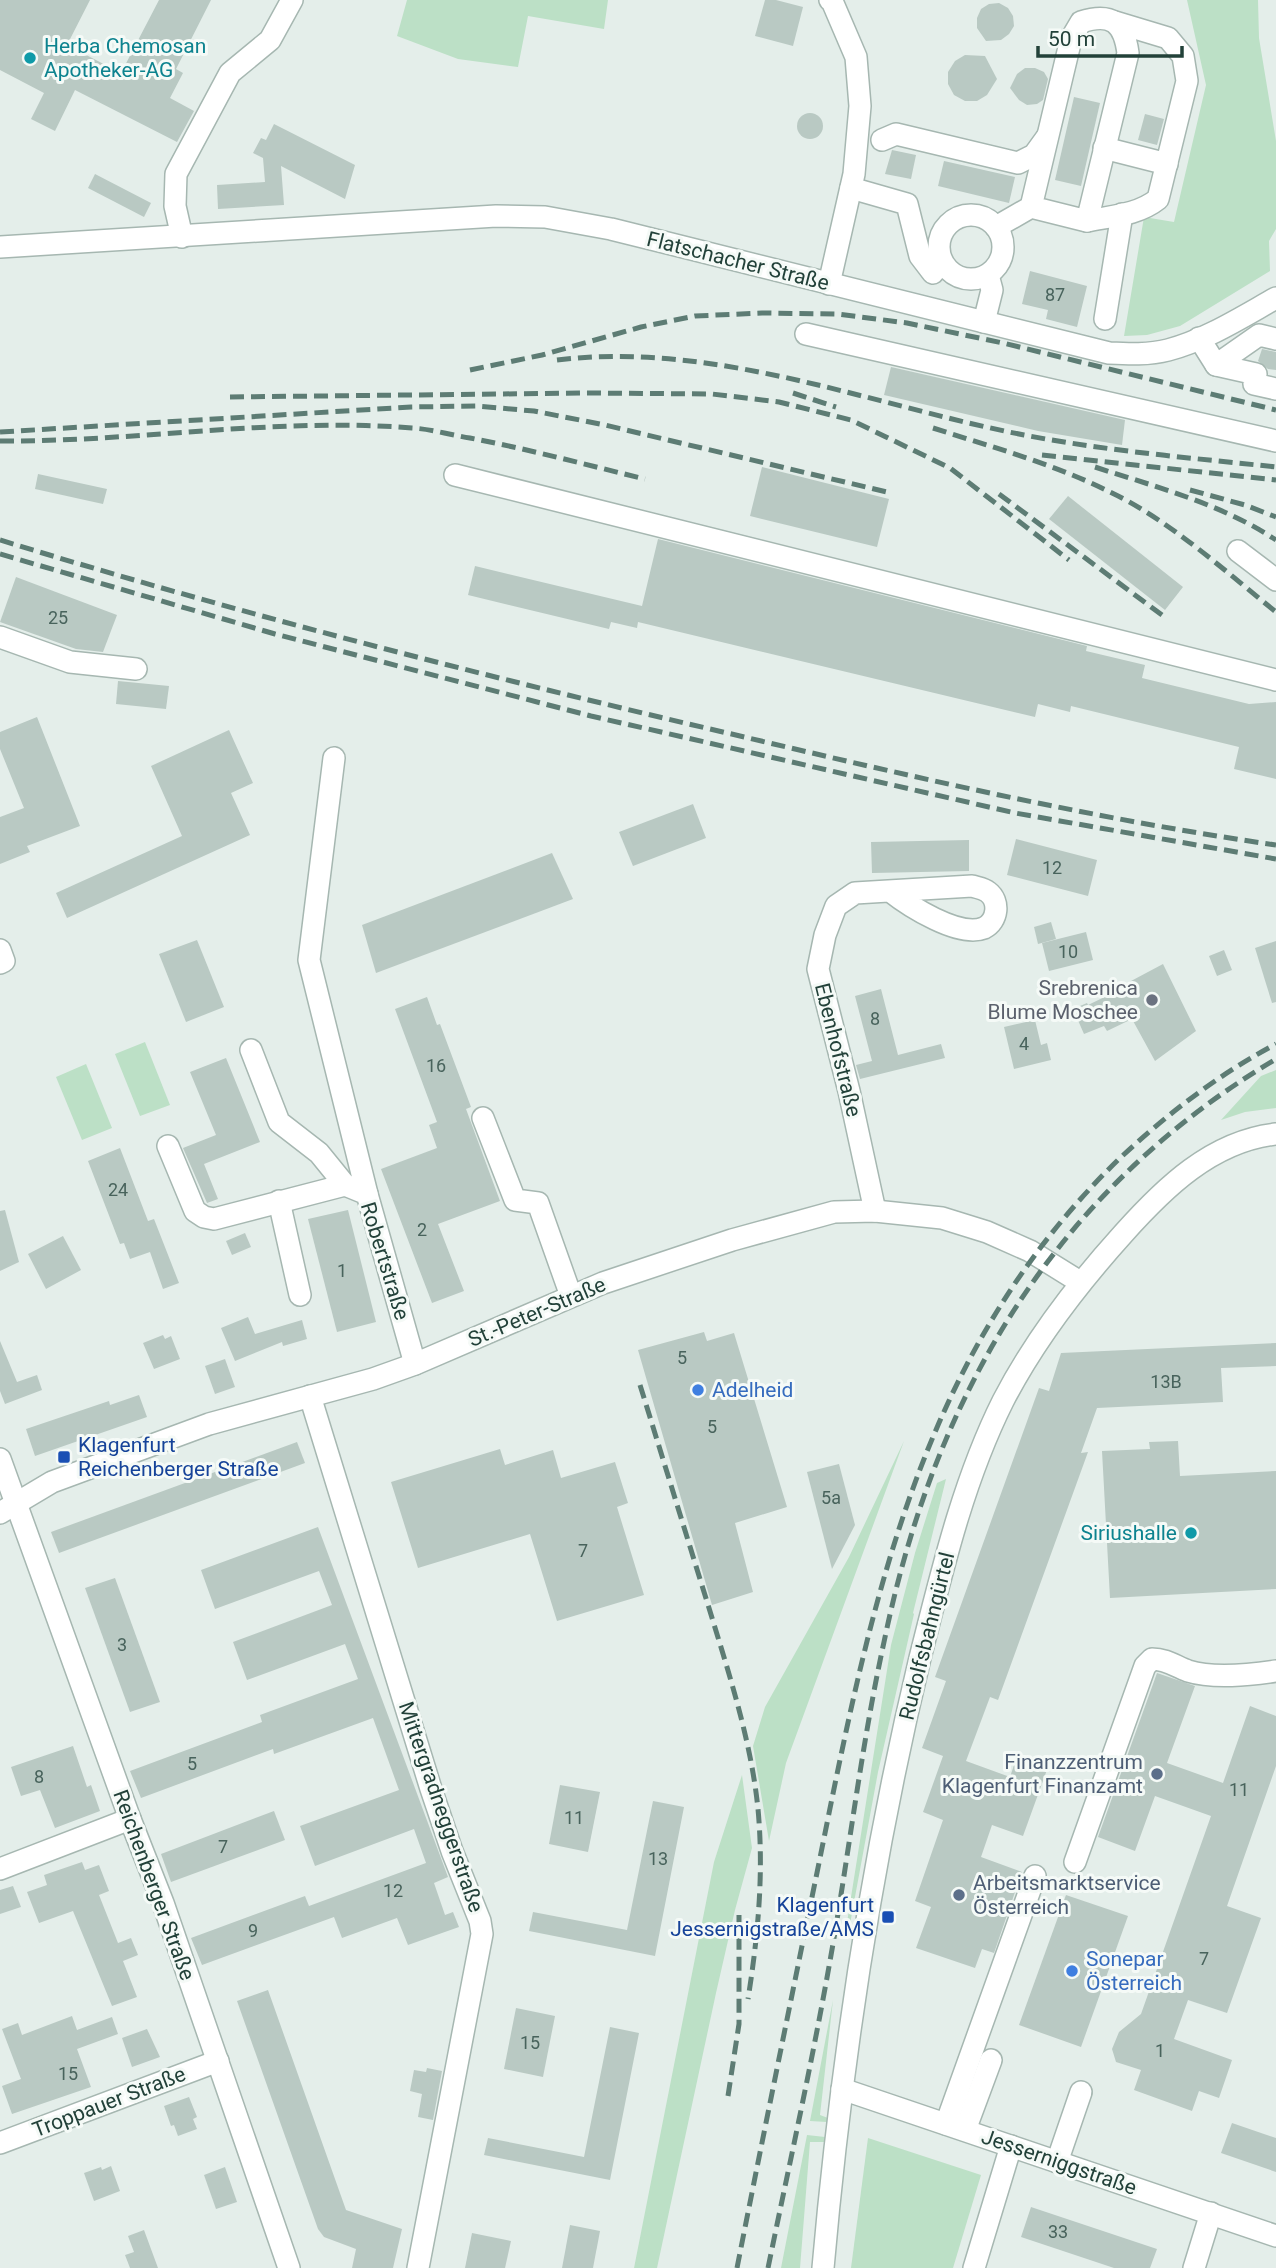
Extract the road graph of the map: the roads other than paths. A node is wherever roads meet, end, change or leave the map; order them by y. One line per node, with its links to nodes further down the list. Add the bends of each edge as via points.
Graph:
1 (292, 0): 13 (street, via 270,40 230,73 176,174 175,206)
2 (830, 0): 8 (street, via 856,57 860,106)
3 (1115, 22): 4 (street, via 1097,17 1081,22 1072,39); 6 (street, via 1125,34 1128,53); 7 (street, via 1168,38 1183,56 1187,81)
4 (1048, 136): 5 (street, via 1034,155 1018,163 896,134); 9 (street)
5 (882, 140)
6 (1104, 148): 7 (street); 11 (street)
7 (1167, 164): 10 (street, via 1158,199 1147,208)
8 (851, 188): 15 (street, via 907,204 920,256); 17 (street)
9 (1031, 206): 11 (street); 12 (street)
10 (1122, 214): 11 (street); 20 (street)
11 (1087, 221)
12 (996, 227): 15 (street, via 967,215 948,224 938,242); 16 (street, via 1003,247 996,268)
13 (182, 237): 14 (street, Flatschacher Straße); 17 (street, Flatschacher Straße, via 496,216 545,217)
14 (0, 247)
15 (937, 268): 16 (street, via 957,277); 19 (street)
16 (988, 275): 21 (street, via 992,290)
17 (829, 284): 19 (street, Flatschacher Straße)
18 (1276, 298): 23 (street, Flatschacher Straße)
19 (925, 307): 21 (street, Flatschacher Straße)
20 (1105, 319)
21 (984, 322): 23 (street, Flatschacher Straße, via 1109,353 1169,350)
22 (806, 334): 27 (street)
23 (1199, 338): 25 (street)
24 (1276, 339): 25 (street, via 1259,335)
25 (1216, 365): 26 (street, via 1256,374 1254,384)
26 (1276, 389)
27 (1276, 441)
28 (455, 475): 33 (street)
29 (1238, 551): 30 (street)
30 (1276, 580)
31 (0, 637): 32 (street, via 70,662)
32 (136, 669)
33 (1276, 680)
34 (334, 758): 41 (street, via 309,960)
35 (890, 891): 43 (street, Ebenhofstraße, via 855,893 836,906 818,969)
36 (251, 1050): 40 (street, via 279,1122 319,1153)
37 (483, 1118): 46 (street, via 515,1199 538,1203)
38 (1276, 1134): 44 (street, Rudolfsbahngürtel, via 1236,1145 1182,1175 1157,1196)
39 (168, 1146): 42 (street, Robertstraße, via 195,1211 204,1217 214,1219)
40 (345, 1185): 41 (street, Robertstraße); 42 (street, Robertstraße)
41 (367, 1194): 47 (street, Robertstraße)
42 (279, 1201): 45 (street)
43 (875, 1211): 44 (street, St.-Peter-Straße, via 942,1218 987,1232 1030,1251); 46 (street, St.-Peter-Straße, via 834,1212 752,1234)
44 (1080, 1282): 58 (street, Rudolfsbahngürtel, via 1025,1361 1003,1402 961,1507 903,1729)
45 (300, 1295)
46 (571, 1296): 47 (street, St.-Peter-Straße)
47 (415, 1364): 48 (street, St.-Peter-Straße)
48 (310, 1396): 50 (street, St.-Peter-Straße, via 197,1429 52,1482); 67 (street, Mittergradneggerstraße, via 431,1789 482,1934)
49 (0, 1459): 50 (street, Reichenberger Straße)
50 (8, 1508): 52 (street, Reichenberger Straße)
51 (1276, 1671): 53 (street, via 1209,1674 1152,1659 1145,1666)
52 (130, 1819): 54 (street); 57 (street, Reichenberger Straße)
53 (1075, 1862)
54 (0, 1869)
55 (1035, 1876): 60 (street)
56 (991, 2060): 60 (street)
57 (218, 2061): 61 (street, Troppauer Straße); 66 (street, Reichenberger Straße)
58 (842, 2089): 60 (street, Jesserniggstraße); 68 (street, Rudolfsbahngürtel)
59 (1081, 2092): 63 (street)
60 (956, 2127): 62 (street, Jesserniggstraße)
61 (0, 2143)
62 (1011, 2146): 63 (street, Jesserniggstraße); 69 (street)
63 (1057, 2162): 64 (street, Jesserniggstraße)
64 (1211, 2213): 65 (street, Jesserniggstraße); 70 (street)
65 (1276, 2236)
66 (287, 2267)
67 (418, 2268)
68 (823, 2268)
69 (974, 2268)
70 (1194, 2268)

